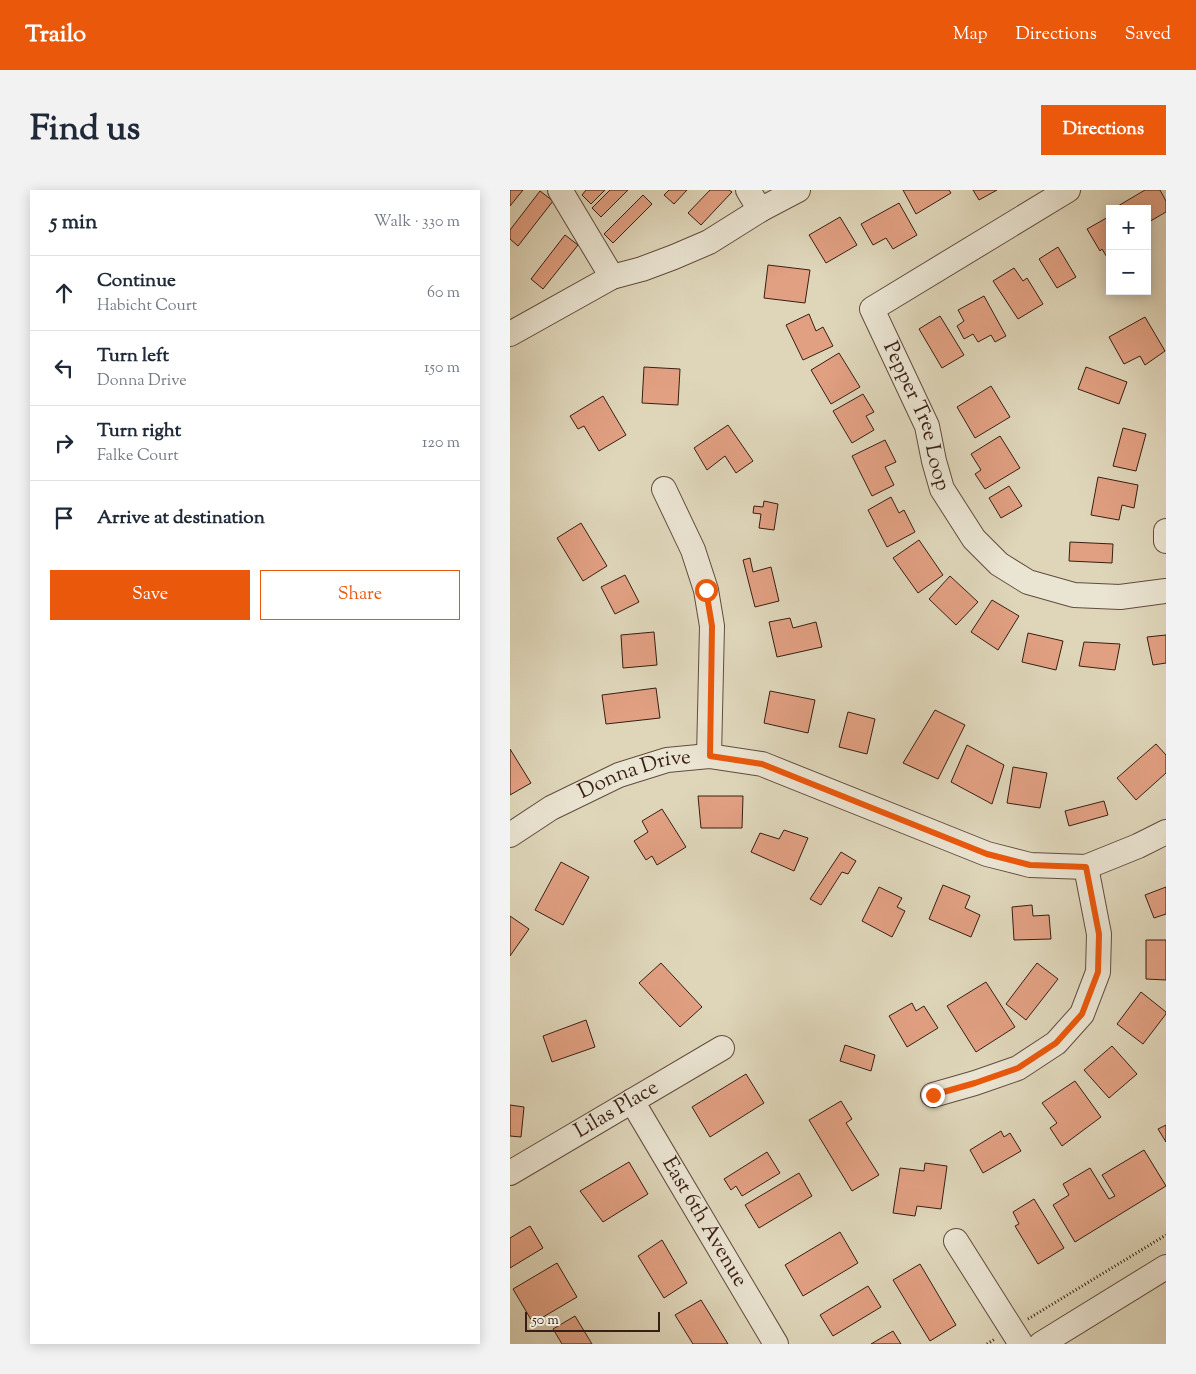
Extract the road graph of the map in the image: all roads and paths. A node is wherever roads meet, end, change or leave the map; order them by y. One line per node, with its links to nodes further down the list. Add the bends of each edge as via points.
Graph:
1 (560, 190): 6 (street)
2 (748, 190): 5 (street)
3 (798, 190): 5 (street)
4 (1068, 190): 11 (street, Pepper Tree Loop, via 872,309 927,426 942,489 974,539 999,564 1028,582 1074,595 1120,597)
5 (760, 210): 6 (street, via 709,242)
6 (612, 277): 7 (street)
7 (510, 334)
8 (664, 489): 12 (street, via 693,550 706,590 712,626)
9 (1166, 531): 10 (street)
10 (1166, 541)
11 (1166, 592)
12 (710, 756): 14 (street, Donna Drive, via 667,760 619,775 550,808); 15 (street, Donna Drive, via 762,764 987,854 1030,865)
13 (1166, 832): 15 (street, Donna Drive)
14 (510, 835)
15 (1086, 867): 17 (street, via 1099,934 1098,972 1082,1014 1056,1043 1018,1068)
16 (722, 1048): 18 (street, Lilas Place)
17 (933, 1095)
18 (632, 1101): 19 (street, Lilas Place); 24 (street, East 6th Avenue)
19 (510, 1173)
20 (1166, 1235): 23 (path)
21 (956, 1241): 23 (street)
22 (1166, 1267): 26 (street)
23 (1016, 1337): 25 (path)
24 (776, 1344)
25 (987, 1344)
26 (1041, 1344)

